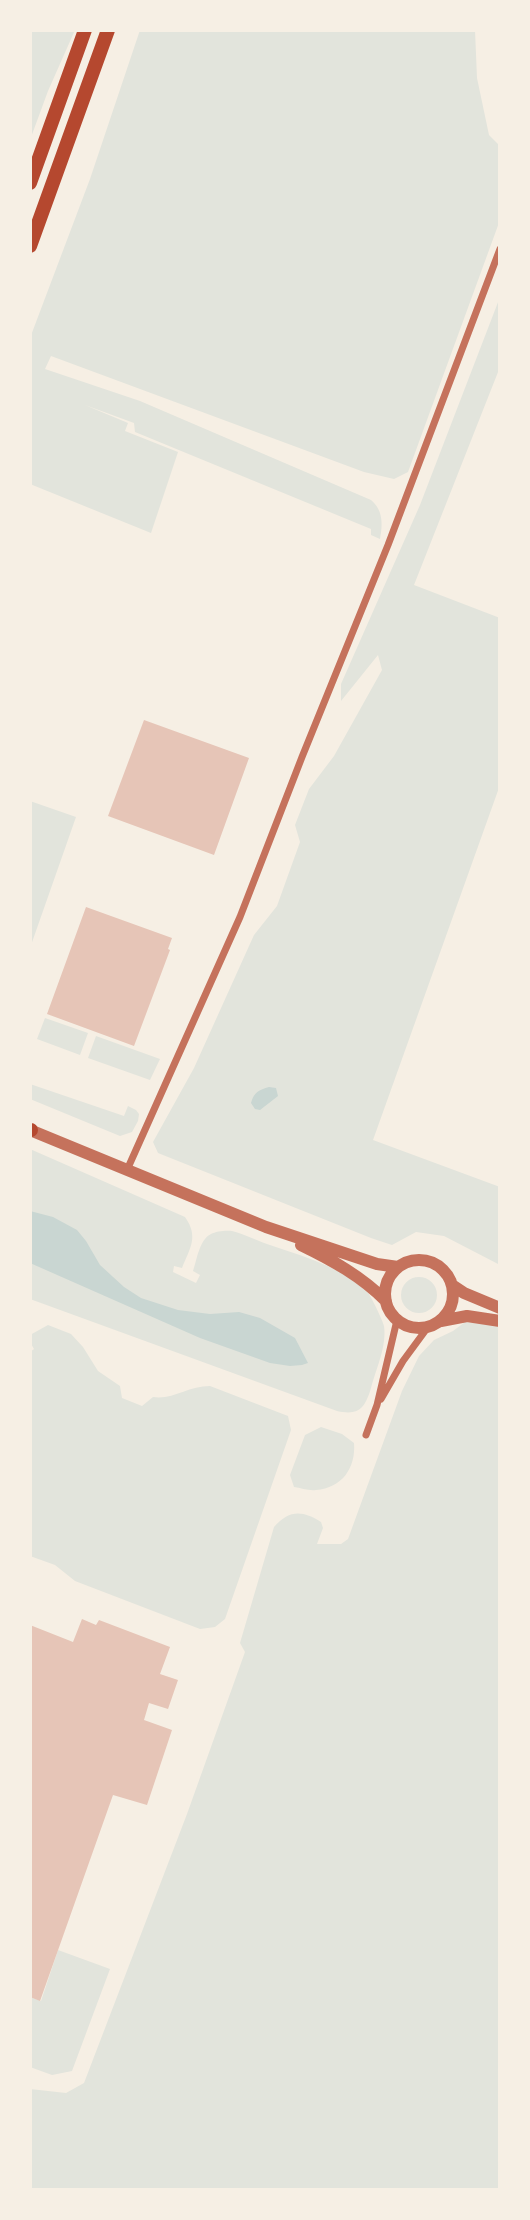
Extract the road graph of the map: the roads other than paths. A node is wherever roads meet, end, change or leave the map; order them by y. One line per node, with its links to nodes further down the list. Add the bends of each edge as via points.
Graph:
1 (85, 30): 3 (main road)
2 (108, 30): 4 (main road)
3 (30, 183)
4 (30, 246)
5 (500, 249): 7 (street, via 240,917)
6 (30, 1130): 7 (street)
7 (127, 1170): 8 (street)
8 (266, 1227): 9 (street); 11 (street, via 339,1264)
9 (398, 1267): 10 (street, via 419,1260 430,1262 448,1275); 11 (street, via 387,1282)
10 (452, 1285): 12 (street); 15 (street, via 452,1305)
11 (386, 1301): 13 (street)
12 (500, 1308)
13 (397, 1320): 15 (street, via 412,1327); 16 (street)
14 (500, 1321): 15 (street, via 467,1317)
15 (434, 1324): 16 (street, via 410,1350)
16 (377, 1405): 17 (street)
17 (366, 1435)

